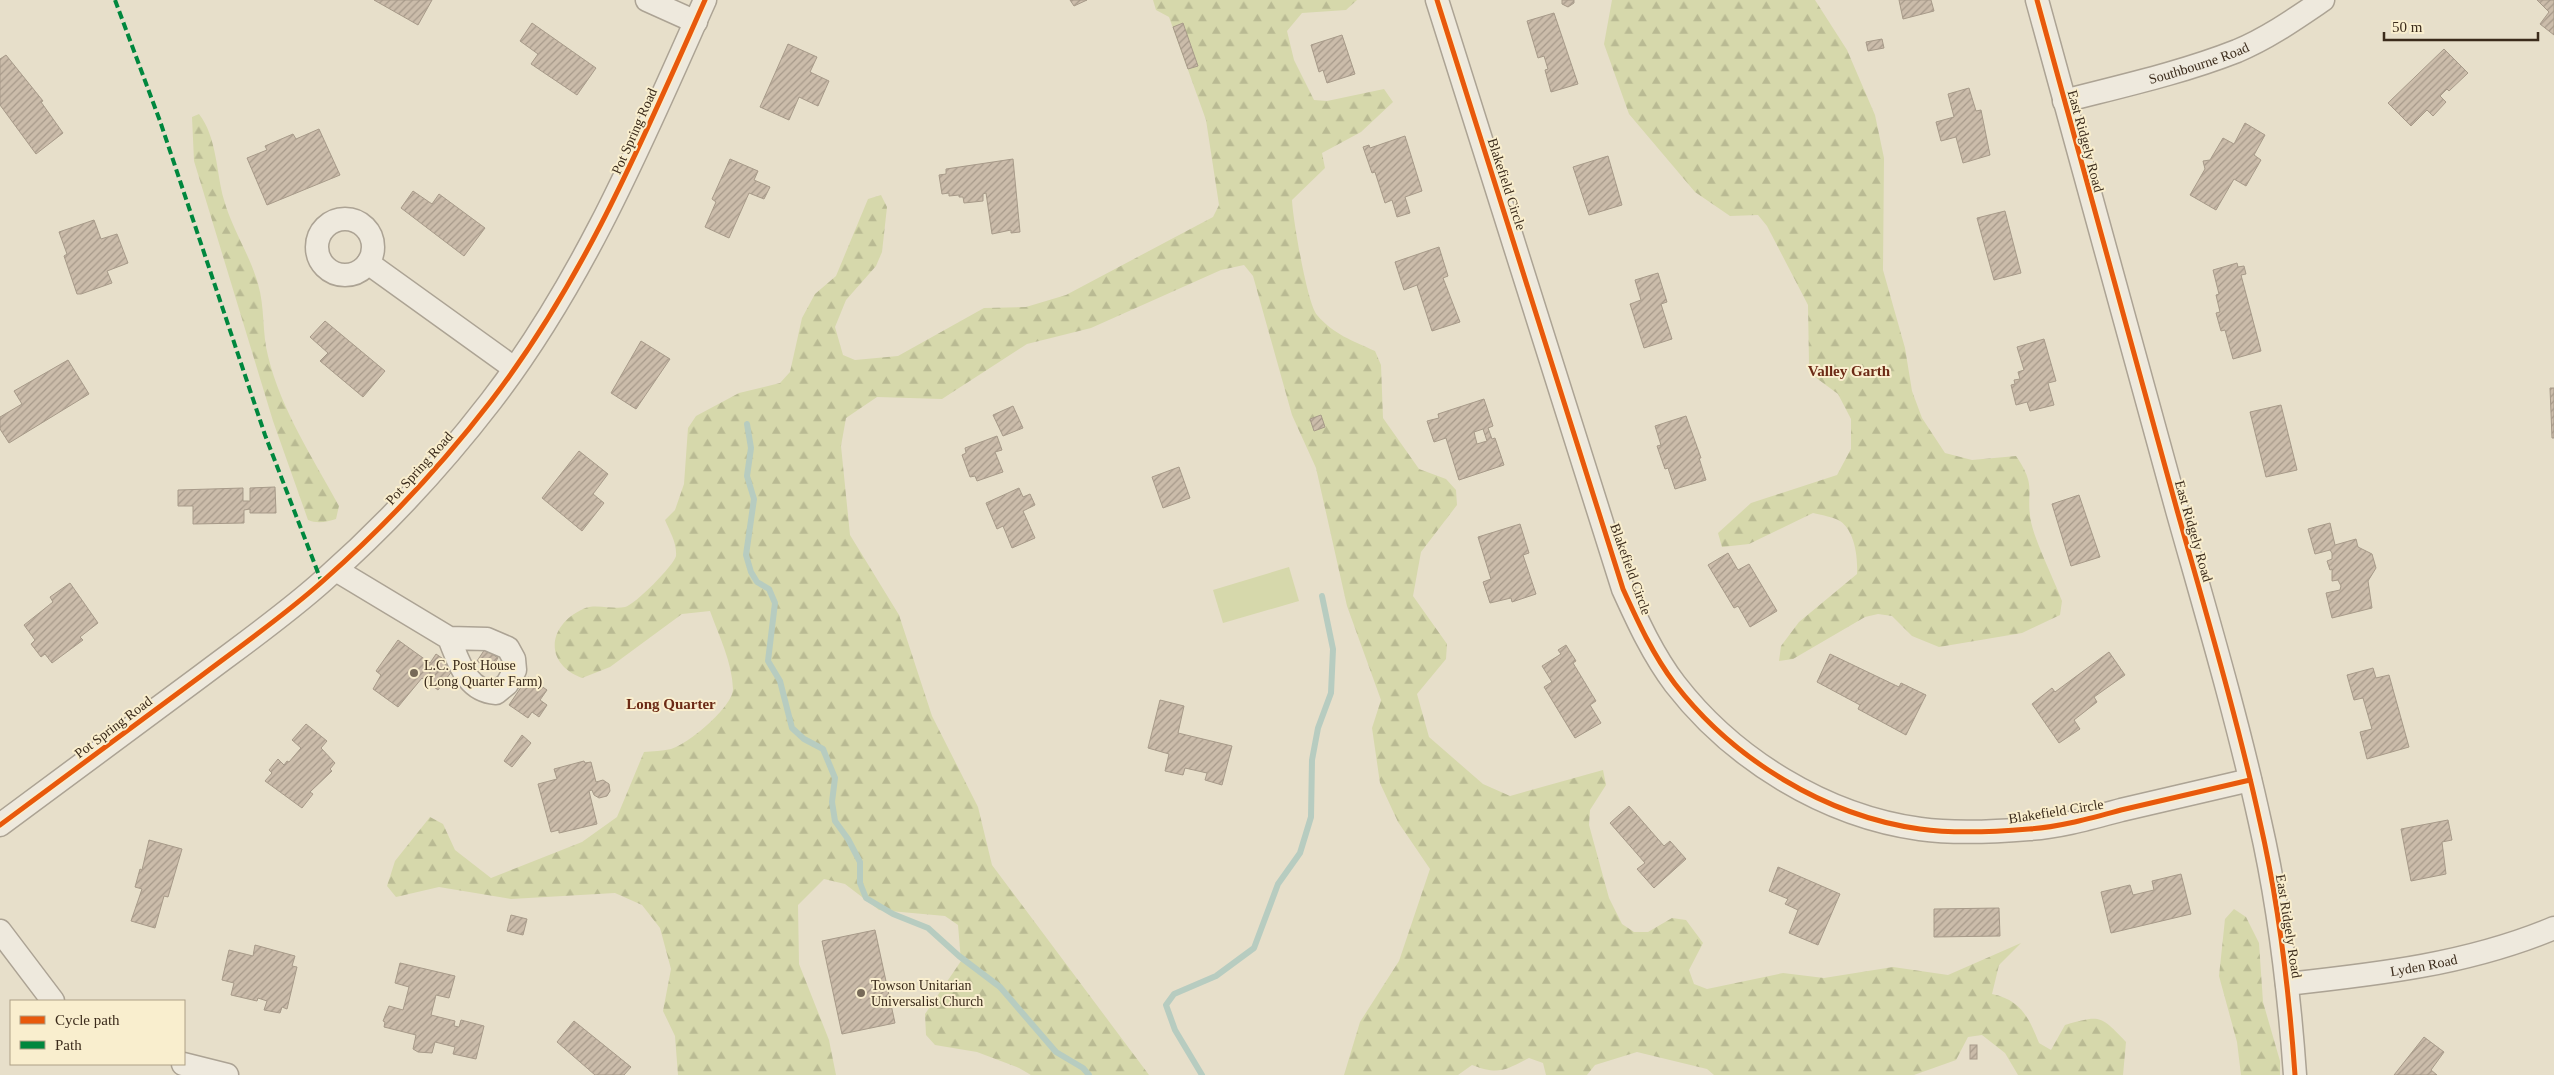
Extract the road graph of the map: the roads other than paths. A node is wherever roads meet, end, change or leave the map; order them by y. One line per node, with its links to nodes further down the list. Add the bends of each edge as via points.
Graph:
1 (647, 0): 6 (street)
2 (705, 0): 6 (street, Pot Spring Road)
3 (1437, 0): 12 (street, Blakefield Circle, via 1623,588 1643,633 1675,684 1714,727 1760,764 1812,796 1866,818 1920,829 1975,832 2031,829)
4 (2037, 0): 7 (street, East Ridgely Road)
5 (2323, 0): 7 (street, Southbourne Road, via 2284,28 2238,50 2181,70)
6 (696, 22): 9 (street, Pot Spring Road, via 593,243)
7 (2064, 101): 12 (street, East Ridgely Road)
8 (368, 263): 9 (street)
9 (514, 368): 10 (street, Pot Spring Road, via 474,423 428,476)
10 (336, 570): 11 (street); 13 (street, Pot Spring Road, via 277,618)
11 (449, 638)
12 (2250, 780): 16 (street, East Ridgely Road, via 2269,864)
13 (0, 825)
14 (2554, 928): 16 (street, Lyden Road, via 2513,945 2451,962)
15 (0, 931): 17 (street)
16 (2287, 984): 20 (street, East Ridgely Road)
17 (53, 1000)
18 (185, 1064): 19 (street)
19 (227, 1075)
20 (2295, 1075)

